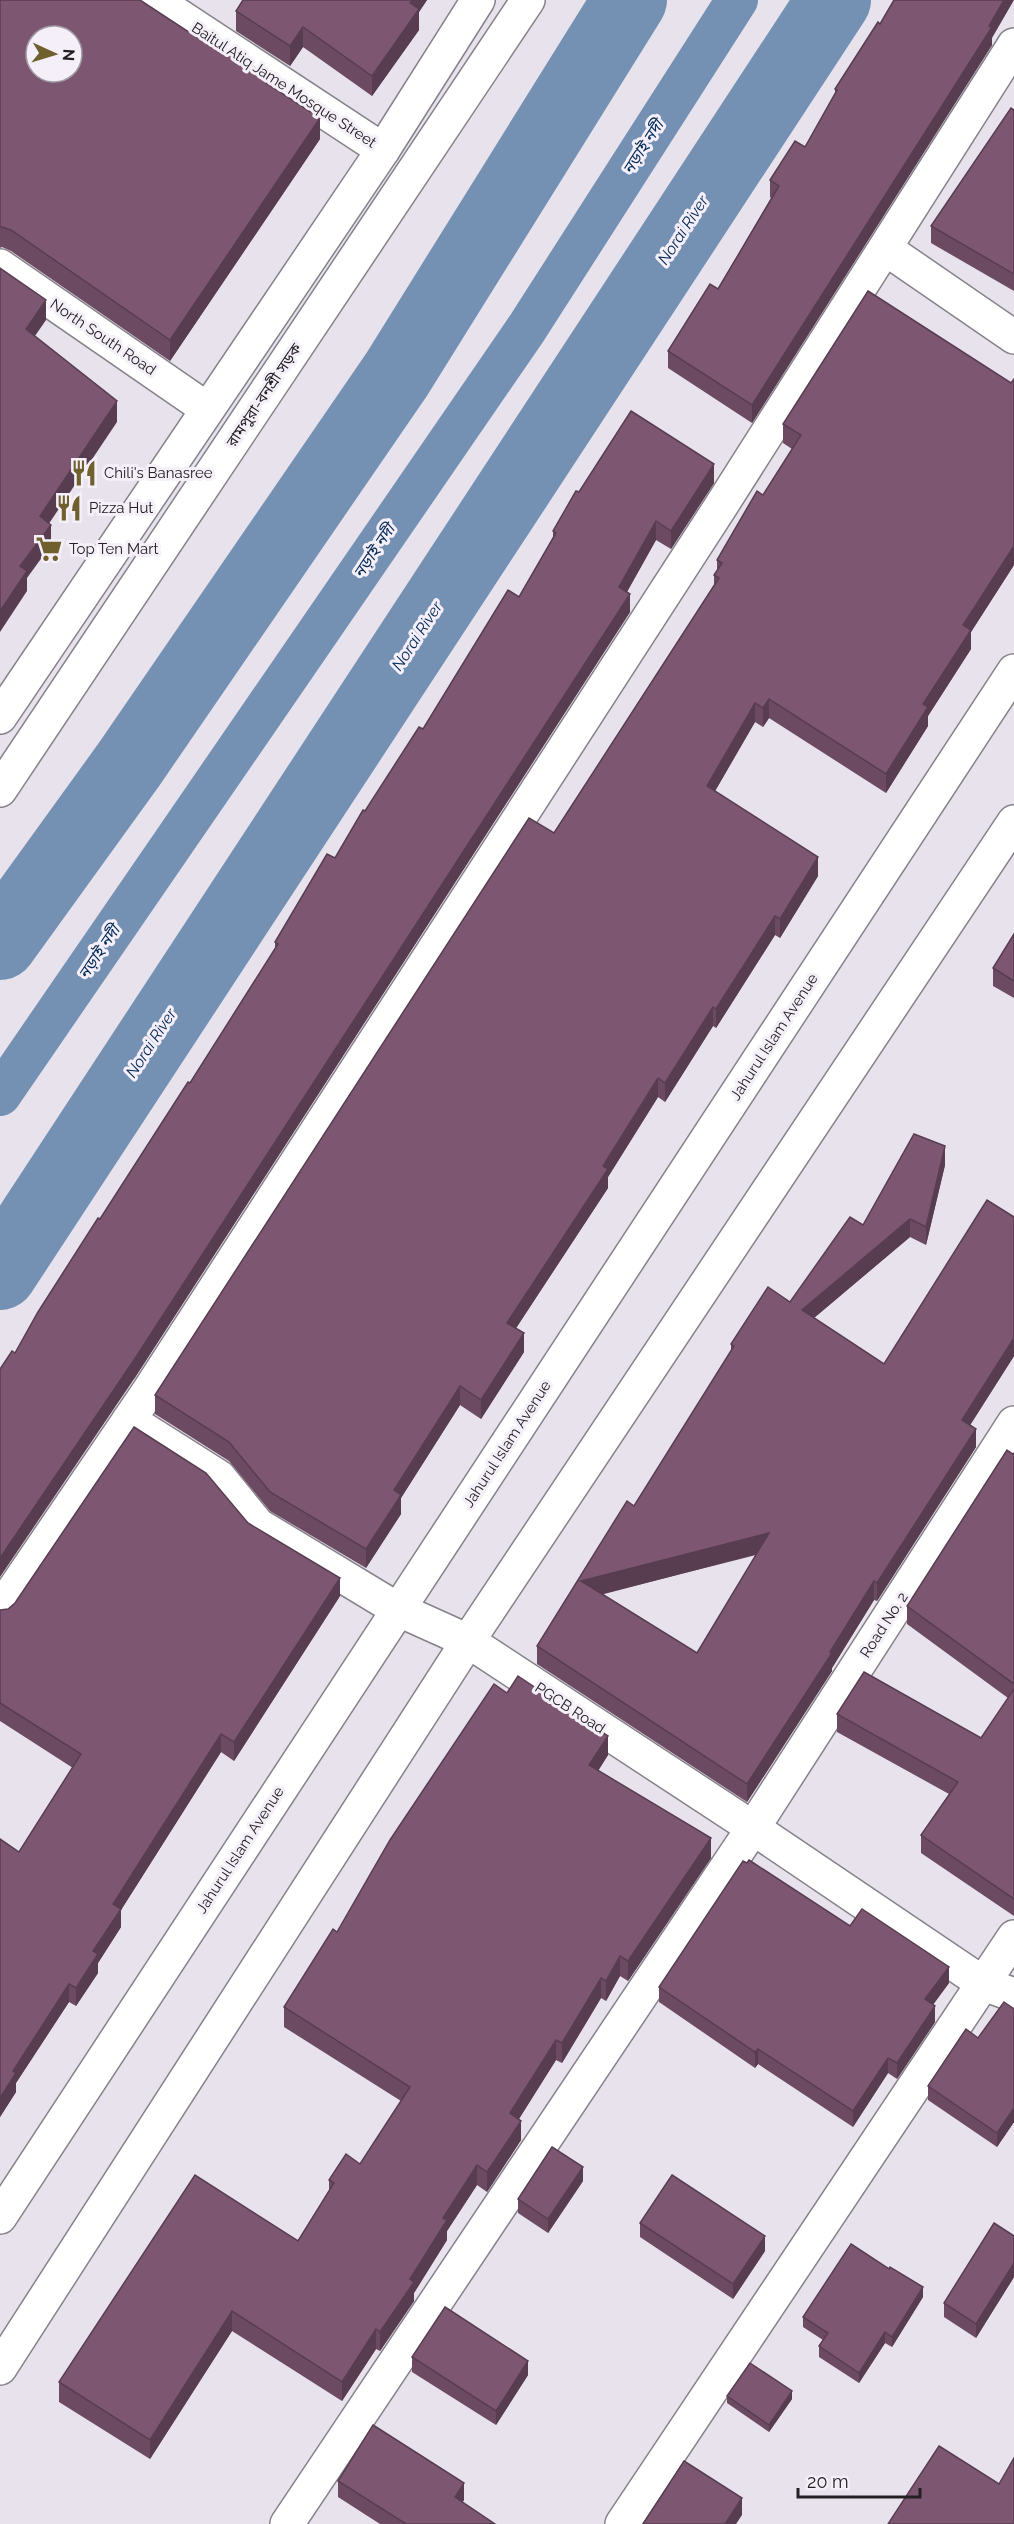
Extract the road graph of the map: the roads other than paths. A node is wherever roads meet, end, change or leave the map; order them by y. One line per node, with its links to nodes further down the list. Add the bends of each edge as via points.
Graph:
1 (155, 0): 5 (street, Baitul Atiq Jame Mosque Street)
2 (478, 0): 5 (street)
3 (528, 0): 12 (street, রামপুরা-বনশ্রী সড়ক)
4 (1014, 45): 6 (street)
5 (383, 150): 9 (street)
6 (886, 249): 8 (street); 14 (street)
7 (0, 266): 9 (street, North South Road)
8 (1014, 338)
9 (207, 409): 11 (street)
10 (1014, 670): 16 (street, Jahurul Islam Avenue)
11 (0, 717)
12 (0, 790)
13 (1014, 822): 18 (street)
14 (129, 1420): 16 (street, PGCB Road, via 219,1477 258,1525); 17 (street)
15 (1014, 1423): 19 (street, Road No. 2)
16 (397, 1609): 18 (street, PGCB Road); 23 (street, Jahurul Islam Avenue)
17 (0, 1610)
18 (468, 1641): 19 (street, PGCB Road); 24 (street)
19 (753, 1828): 21 (street, PGCB Road); 25 (street, Road No. 2)
20 (1014, 1937): 21 (street)
21 (984, 1984): 22 (street, PGCB Road); 26 (street)
22 (1014, 1995)
23 (0, 2217)
24 (0, 2368)
25 (287, 2524)
26 (622, 2524)

